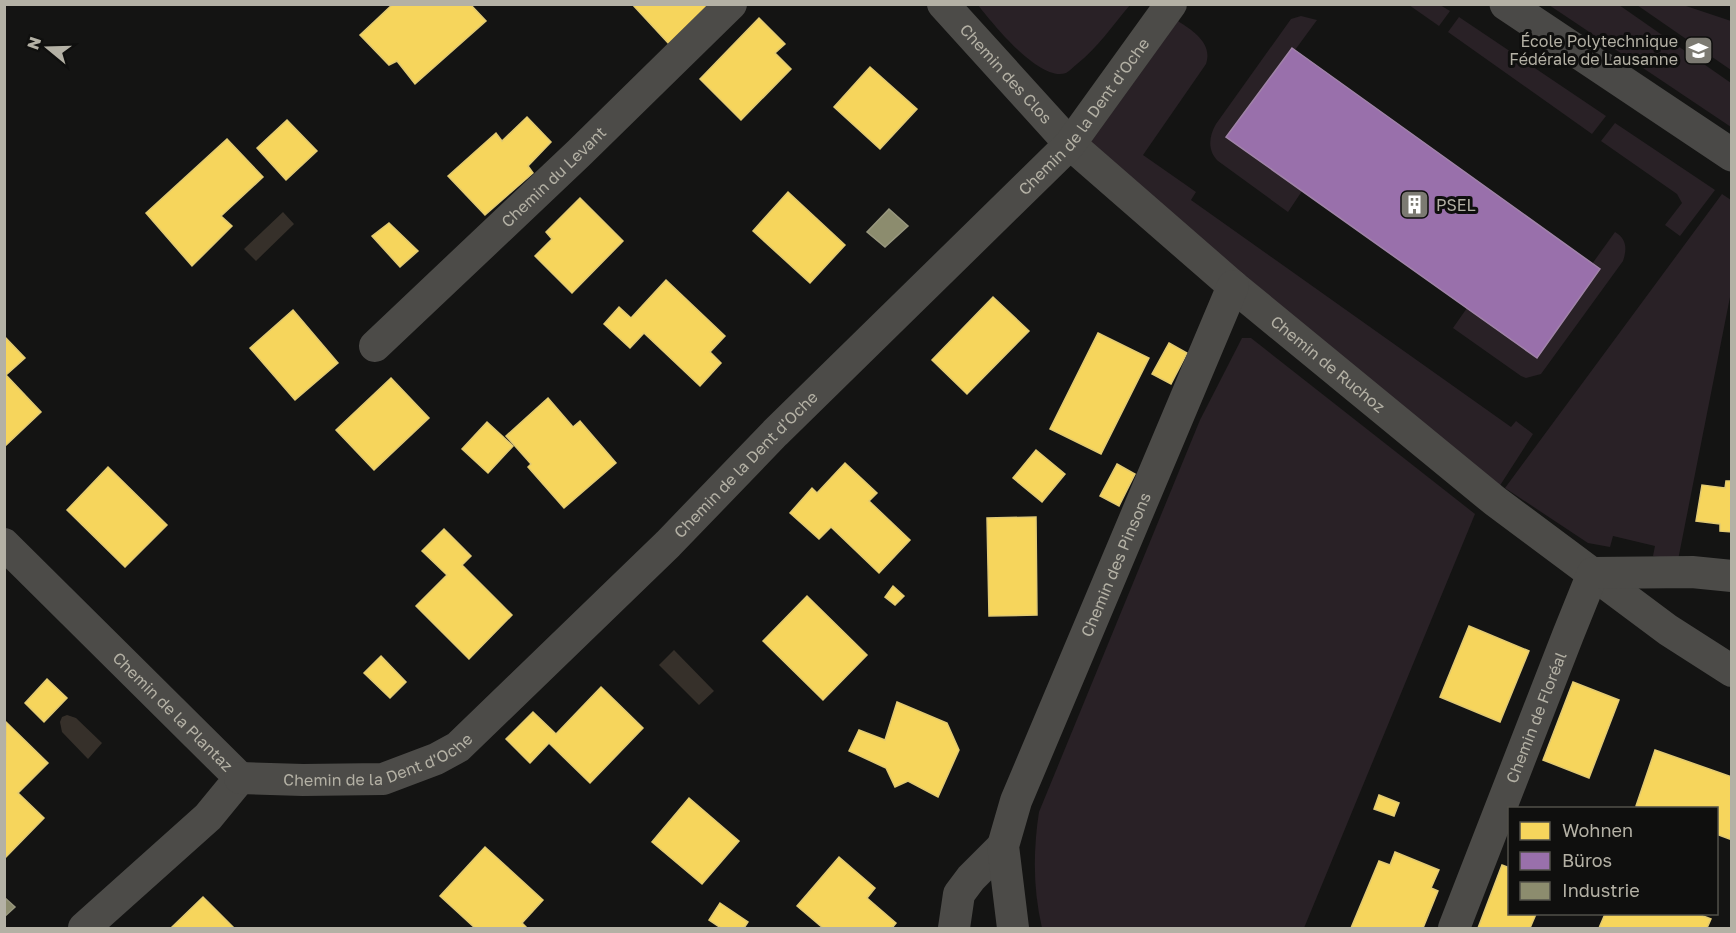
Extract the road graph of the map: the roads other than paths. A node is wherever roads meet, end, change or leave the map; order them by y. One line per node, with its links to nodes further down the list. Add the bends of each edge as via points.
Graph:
1 (731, 4): 8 (street, Chemin du Levant)
2 (943, 4): 5 (street, Chemin des Clos)
3 (1171, 4): 5 (street, Chemin de la Dent d'Oche)
4 (1506, 4): 6 (main road)
5 (1070, 144): 7 (street, Chemin de Ruchoz); 13 (street, Chemin de la Dent d'Oche, via 458,747 383,779)
6 (1731, 156)
7 (1233, 286): 10 (street, Chemin de Ruchoz, via 1495,501); 14 (street, Chemin des Pinsons, via 1016,801)
8 (375, 346)
9 (4, 544): 13 (street, Chemin de la Plantaz)
10 (1593, 573): 11 (street, via 1692,572); 12 (street, Chemin de Ruchoz, via 1668,630); 18 (street, Chemin de Floréal)
11 (1731, 576)
12 (1731, 671)
13 (240, 778): 15 (street, Chemin de la Plantaz, via 208,817)
14 (1003, 846): 16 (street, Chemin des Pinsons, via 959,894); 17 (street, Chemin des Pinsons)
15 (84, 928)
16 (954, 928)
17 (1013, 928)
18 (1454, 928)

